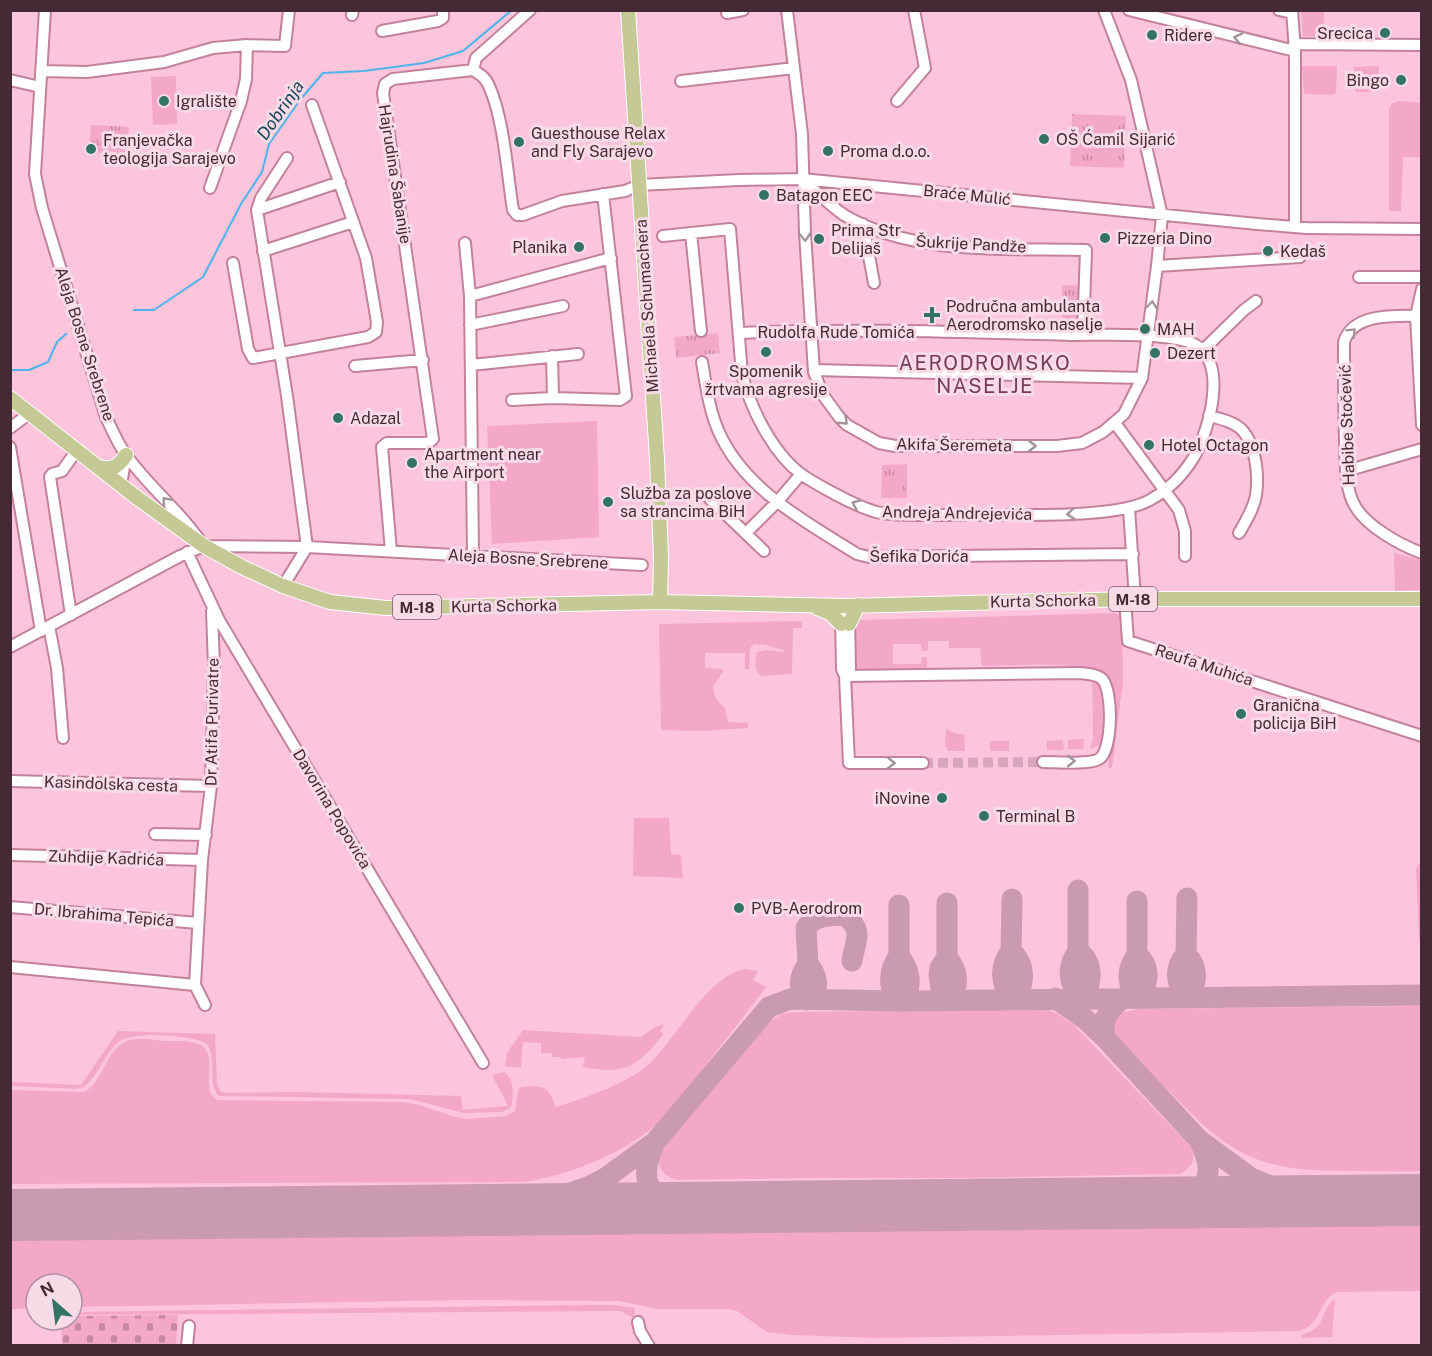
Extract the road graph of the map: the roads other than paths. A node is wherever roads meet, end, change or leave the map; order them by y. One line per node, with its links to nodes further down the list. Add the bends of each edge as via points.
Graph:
1 (45, 10): 20 (street, Aleja Bosne Srebrene)
2 (289, 10): 15 (street, via 285,46)
3 (443, 10): 14 (street, via 443,18 438,21)
4 (530, 10): 19 (street, via 476,58)
5 (628, 10): 29 (main road, Michaela Schumachera)
6 (743, 10): 13 (street)
7 (787, 10): 18 (street, Akifa Šeremeta)
8 (914, 10): 24 (street, via 925,68)
9 (1104, 10): 33 (street, Akifa Šeremeta, via 1131,80)
10 (1129, 10): 17 (street, one-way to 10)
11 (1279, 10): 12 (street)
12 (1292, 12): 17 (street)
13 (727, 13)
14 (382, 31)
15 (247, 45): 20 (street, via 213,48 176,60 124,68); 30 (street, via 242,101)
16 (1422, 45): 17 (street)
17 (1294, 48): 36 (street)
18 (794, 68): 22 (street); 27 (street, Akifa Šeremeta, via 802,134)
19 (473, 70): 31 (street, via 489,84 493,97 514,213 523,215 562,201); 64 (street, Hajrudina Šabanije, via 393,79 383,88)
20 (41, 71): 23 (street, Aleja Bosne Srebrene)
21 (10, 80): 23 (street)
22 (681, 81)
23 (40, 87): 81 (street, Aleja Bosne Srebrene, via 35,174 42,208 106,417)
24 (897, 102)
25 (312, 105): 28 (street)
26 (287, 158): 32 (street)
27 (802, 179): 29 (street, Braće Mulić); 33 (street, Braće Mulić); 35 (street, Šukrije Pandže, via 843,214); 55 (street, Akifa Šeremeta, one-way to 55)
28 (340, 182): 32 (street); 34 (street)
29 (639, 185): 31 (street, Braće Mulić); 105 (main road, Michaela Schumachera, via 657,459)
30 (210, 188)
31 (603, 194): 43 (street)
32 (257, 210): 41 (street)
33 (1162, 216): 36 (street, Braće Mulić); 45 (street, Akifa Šeremeta)
34 (353, 222): 41 (street); 61 (street, via 366,258 376,332 368,337)
35 (862, 224): 48 (street); 58 (street, Šukrije Pandže, via 923,243 1086,250)
36 (1295, 226): 37 (street, Braće Mulić)
37 (1422, 229)
38 (691, 233): 39 (street, Andreja Andrejevića); 56 (street); 57 (street, Andreja Andrejevića, via 730,229)
39 (663, 236)
40 (465, 243): 50 (street)
41 (263, 251): 61 (street)
42 (1300, 257): 45 (street)
43 (611, 258): 50 (street); 71 (street, via 626,396 620,400)
44 (233, 263): 61 (street, via 249,353 256,358)
45 (1157, 266): 59 (street, Akifa Šeremeta, one-way to 45)
46 (1359, 277): 47 (street)
47 (1422, 277)
48 (874, 283)
49 (1422, 289): 53 (street)
50 (470, 296): 54 (street)
51 (1256, 301): 60 (street)
52 (563, 306): 54 (street)
53 (1419, 316): 76 (street); 83 (street, Habibe Stočević, one-way to 53, via 1346,335 1364,322 1382,316)
54 (470, 325): 66 (street)
55 (810, 330): 57 (street, Rudolfa Rude Tomića); 58 (street, Rudolfa Rude Tomića); 68 (street, Akifa Šeremeta)
56 (701, 331)
57 (740, 333): 84 (street, Andreja Andrejevića, via 747,395 776,446)
58 (1083, 335): 59 (street, Rudolfa Rude Tomića)
59 (1148, 336): 60 (street, via 1184,340); 69 (street, Akifa Šeremeta)
60 (1203, 350): 74 (street, Andreja Andrejevića, via 1213,372)
61 (280, 354): 93 (street)
62 (578, 354): 63 (street)
63 (552, 356): 66 (street); 71 (street)
64 (423, 360): 67 (street); 94 (street, Hajrudina Šabanije, via 433,440 387,443 382,447)
65 (702, 362): 88 (street, Šefika Dorića, via 723,440 751,477)
66 (471, 365): 99 (street)
67 (355, 366)
68 (814, 371): 69 (street); 75 (street, Akifa Šeremeta, one-way to 75, via 823,395 839,417 859,433 895,446 1057,446 1082,443)
69 (1142, 378): 75 (street, Akifa Šeremeta, via 1124,414)
70 (10, 398): 73 (main road, Kurta Schorka / M-18)
71 (553, 398): 72 (street)
72 (512, 400)
73 (30, 413): 77 (street); 80 (main road, Kurta Schorka / M-18)
74 (1209, 416): 86 (street, Andreja Andrejevića, via 1194,457); 91 (street, via 1244,431 1255,460 1256,495)
75 (1115, 423): 86 (street)
76 (1422, 425)
77 (10, 428)
78 (10, 447): 111 (street)
79 (1422, 449): 83 (street)
80 (77, 450): 82 (main road, Kurta Schorka / M-18); 109 (street, via 62,471 50,477)
81 (126, 455): 82 (main road, via 116,466); 85 (street); 92 (street, Aleja Bosne Srebrene, one-way to 81)
82 (99, 467): 85 (main road, Kurta Schorka / M-18)
83 (1346, 471): 97 (street, Habibe Stočević, via 1349,493 1360,515 1407,548)
84 (801, 474): 88 (street); 89 (street, Andreja Andrejevića, one-way to 84, via 1060,515 879,513)
85 (121, 485): 92 (main road, Kurta Schorka / M-18)
86 (1165, 490): 89 (street, Andreja Andrejevića); 100 (street, via 1183,517)
87 (710, 499): 90 (street)
88 (777, 502): 90 (street); 98 (street, Šefika Dorića, via 857,554 869,557)
89 (1129, 508): 98 (street)
90 (746, 533): 95 (street)
91 (1239, 533)
92 (204, 546): 93 (street, Aleja Bosne Srebrene); 96 (street); 102 (main road, Kurta Schorka / M-18)
93 (307, 547): 94 (street, Aleja Bosne Srebrene); 102 (street)
94 (391, 551): 99 (street, Aleja Bosne Srebrene)
95 (764, 551)
96 (187, 552): 108 (street, Davorina Popovića); 109 (street)
97 (1422, 553)
98 (1133, 554): 103 (street)
99 (473, 555): 101 (street, Aleja Bosne Srebrene)
100 (1185, 556)
101 (642, 565)
102 (283, 586): 105 (main road, Kurta Schorka / M-18, via 330,602 386,608)
103 (1130, 599): 104 (main road, Kurta Schorka / M-18); 107 (main road, Kurta Schorka / M-18); 114 (street, Reufa Muhića, via 1128,641)
104 (1422, 599)
105 (660, 603): 106 (main road, Kurta Schorka / M-18)
106 (810, 605): 107 (main road, Kurta Schorka / M-18); 110 (main road)
107 (852, 605): 110 (main road)
108 (212, 608): 119 (street, Dr Atifa Purivatre); 129 (street, Davorina Popovića)
109 (71, 615): 111 (street)
110 (845, 624): 113 (street, via 850,669)
111 (45, 628): 112 (street); 115 (street, via 57,669)
112 (11, 646)
113 (845, 676): 116 (street, one-way to 113, via 1099,759 1104,754 1109,743 1109,711 1105,683 1097,676); 117 (street, one-way to 117, via 849,763)
114 (1422, 736)
115 (63, 738)
116 (1043, 762)
117 (923, 763)
118 (10, 781): 119 (street, Kasindolska cesta)
119 (211, 786): 121 (street, Dr Atifa Purivatre)
120 (154, 834): 121 (street)
121 (206, 835): 123 (street, Dr Atifa Purivatre)
122 (10, 855): 123 (street, Zuhdije Kadrića)
123 (202, 860): 125 (street, Dr Atifa Purivatre)
124 (10, 907): 125 (street, Dr. Ibrahima Tepića)
125 (198, 923): 127 (street, Dr Atifa Purivatre)
126 (10, 967): 127 (street)
127 (195, 986): 128 (street)
128 (205, 1005)
129 (483, 1063)
130 (638, 1322): 133 (street)
131 (189, 1326): 132 (street)
132 (187, 1346)
133 (649, 1346)

